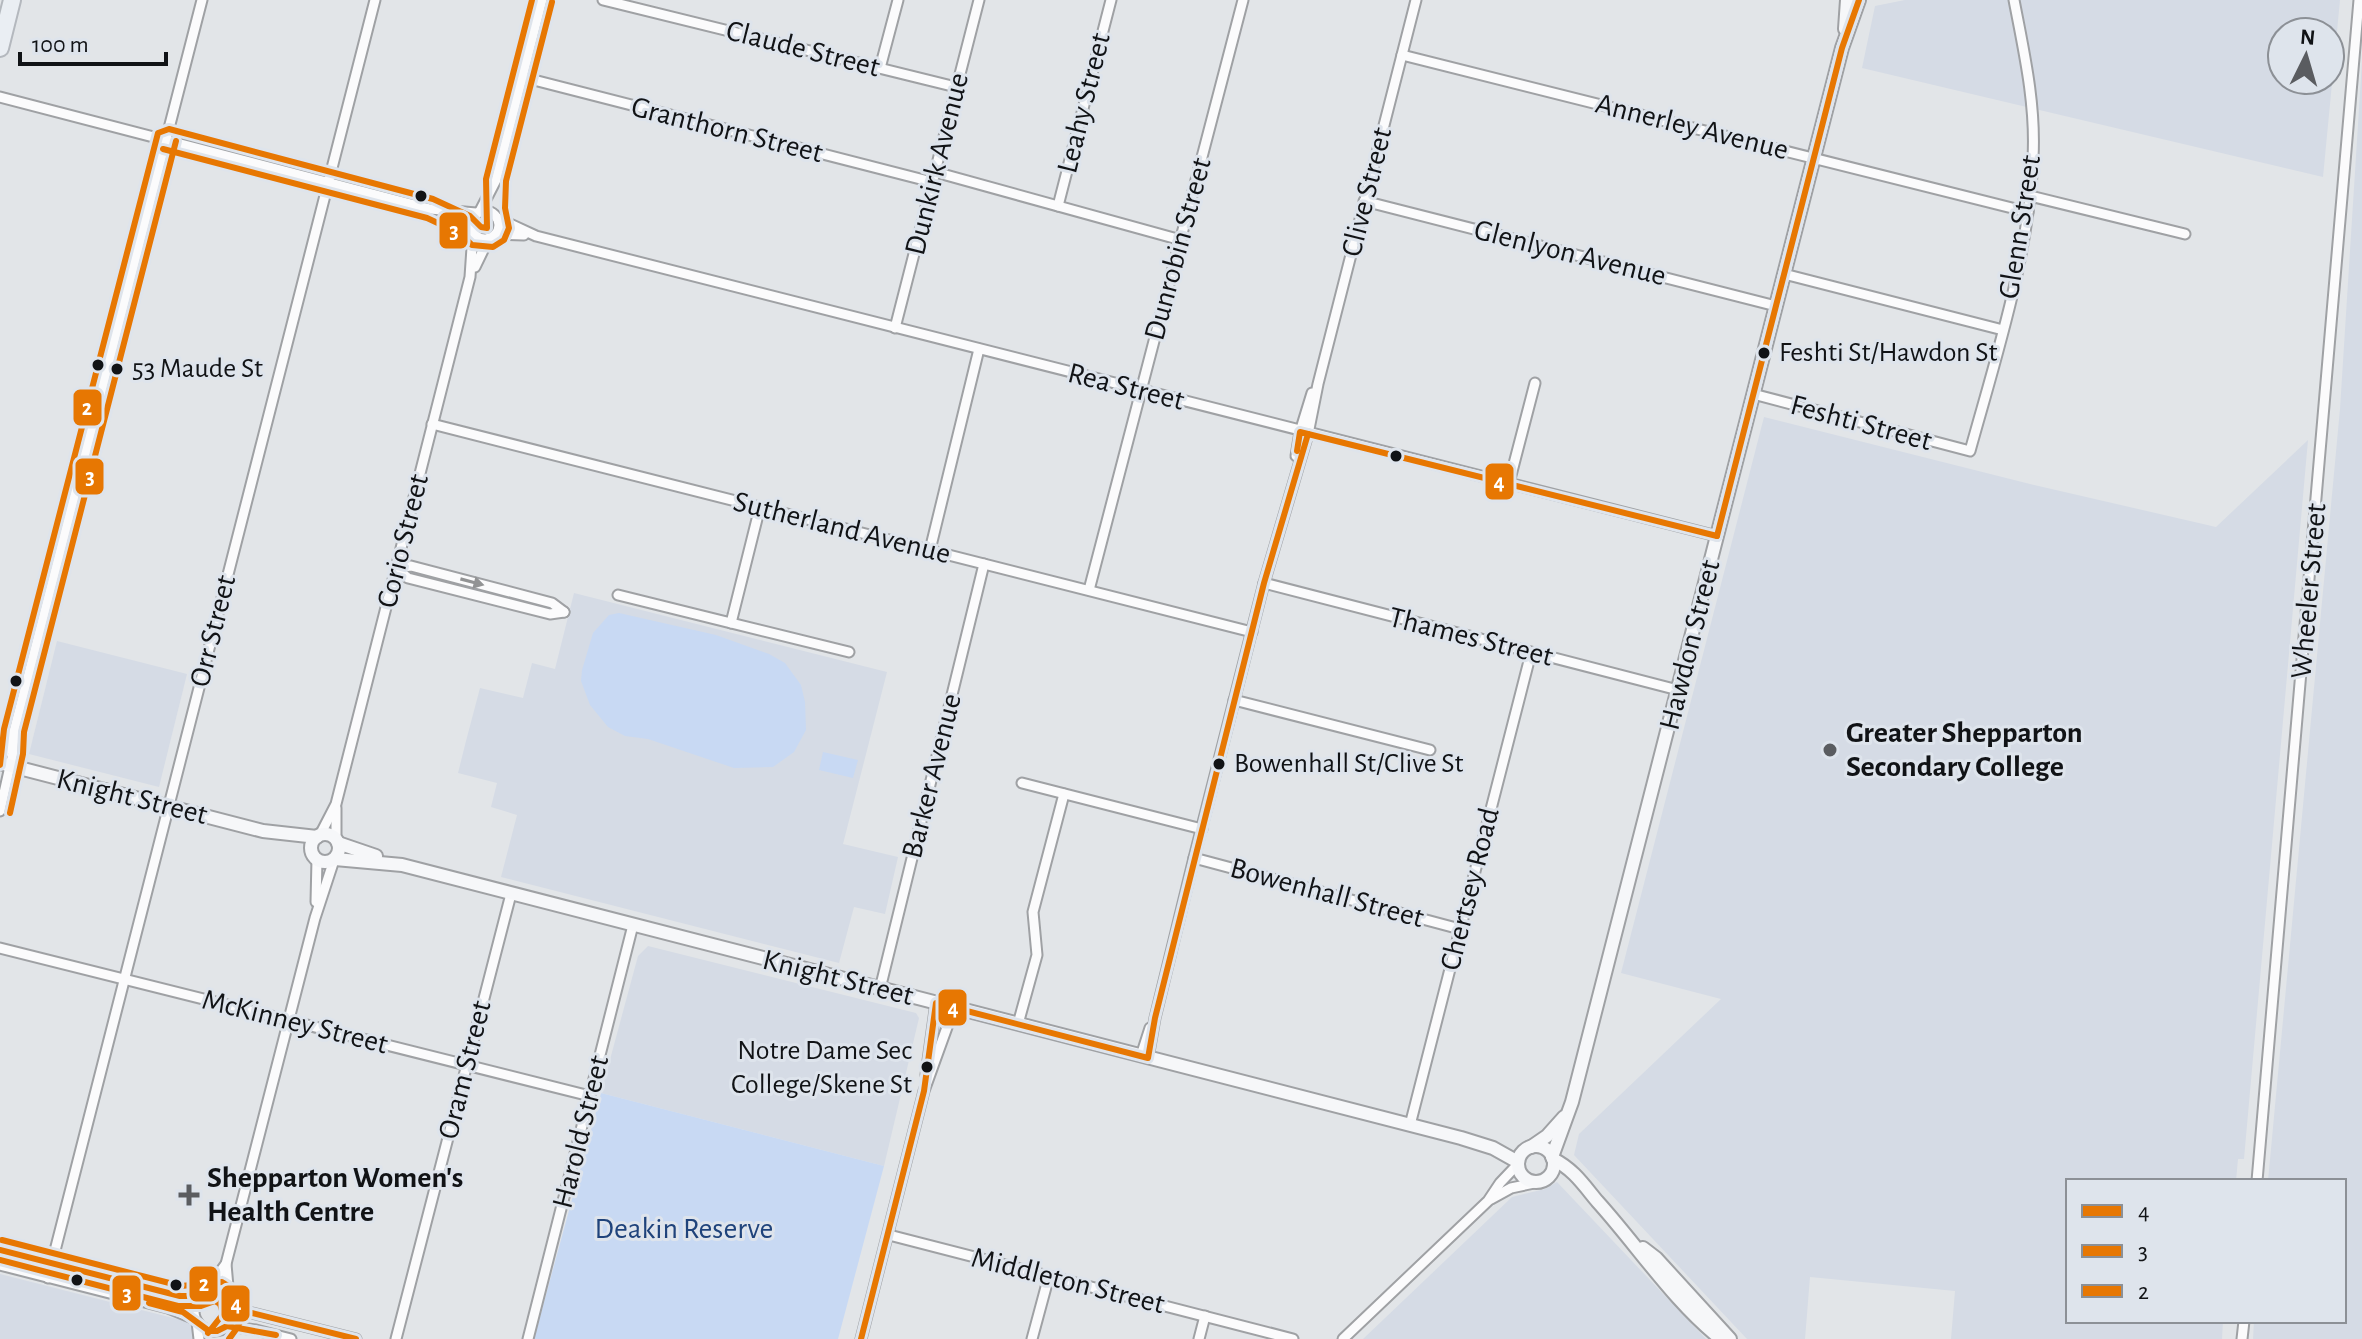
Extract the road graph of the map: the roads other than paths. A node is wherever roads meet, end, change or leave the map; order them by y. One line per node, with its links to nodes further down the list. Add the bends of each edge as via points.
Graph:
1 (12, 0): 15 (highway)
2 (202, 0): 22 (street)
3 (375, 0): 26 (street, Orr Street)
4 (542, 0): 19 (street)
5 (603, 0): 18 (street, Claude Street)
6 (898, 0): 18 (street)
7 (979, 0): 20 (street, Dunkirk Avenue)
8 (1111, 0): 29 (street, Leahy Street)
9 (1243, 0): 38 (street, Dunrobin Street)
10 (1416, 0): 17 (street, Clive Street)
11 (1847, 0): 16 (street, Hawdon Street)
12 (1859, 0): 16 (street, Hawdon Street)
13 (2014, 0): 27 (street, Glenn Street, via 2033,116)
14 (2359, 0): 103 (street, Wheeler Street)
15 (0, 48)
16 (1842, 48): 23 (street, Hawdon Street)
17 (1402, 55): 23 (street, Annerley Avenue); 28 (street, Clive Street)
18 (880, 68): 20 (street, Claude Street)
19 (522, 77): 24 (street, Granthorn Street); 25 (street)
20 (956, 87): 24 (street, Dunkirk Avenue)
21 (0, 97): 22 (street)
22 (166, 139): 26 (street); 67 (street)
23 (1814, 158): 32 (street, Annerley Avenue); 39 (street, Hawdon Street)
24 (934, 177): 29 (street, Granthorn Street); 42 (street, Dunkirk Avenue)
25 (496, 180): 31 (street); 33 (street)
26 (328, 183): 30 (street); 71 (street, Orr Street)
27 (2030, 196): 32 (street, Glenn Street); 35 (street)
28 (1364, 201): 41 (street, Glenlyon Avenue); 49 (street, Clive Street)
29 (1058, 206): 38 (street, Granthorn Street)
30 (430, 209): 31 (street); 34 (street)
31 (478, 212): 33 (street); 34 (street)
32 (2028, 212): 43 (street, Glenn Street)
33 (496, 217): 36 (street, via 499,226); 37 (street, Rea Street)
34 (472, 231): 36 (street, via 480,238); 40 (street, Corio Street)
35 (2185, 234)
36 (492, 236): 37 (street, Rea Street); 40 (street, Corio Street)
37 (536, 236): 42 (street, Rea Street)
38 (1181, 240): 46 (street, Dunrobin Street)
39 (1784, 274): 41 (street, Hawdon Street); 43 (street)
40 (470, 277): 48 (street, Corio Street)
41 (1776, 306): 47 (street, Hawdon Street)
42 (895, 328): 44 (street, Rea Street)
43 (2003, 330): 50 (street, Glenn Street)
44 (979, 349): 46 (street, Rea Street); 54 (street)
45 (1535, 383): 51 (street)
46 (1141, 391): 49 (street, Rea Street); 58 (street, Dunrobin Street)
47 (1753, 394): 50 (street, Feshti Street); 53 (street, Hawdon Street)
48 (432, 424): 52 (street, Sutherland Avenue); 56 (street, Corio Street)
49 (1304, 433): 51 (street, Rea Street); 57 (street, Clive Street)
50 (1970, 451)
51 (1509, 483): 53 (street, Rea Street)
52 (760, 507): 54 (street, Sutherland Avenue); 60 (street)
53 (1717, 536): 64 (street, Hawdon Street)
54 (930, 550): 55 (street, Sutherland Avenue)
55 (984, 564): 58 (street, Sutherland Avenue); 87 (street, Barker Avenue)
56 (396, 568): 56 (street, one-way to 56, via 411,566 552,603 564,612 550,614 408,578); 70 (street, Corio Street)
57 (1264, 583): 61 (street, Clive Street); 63 (street, Thames Street)
58 (1089, 590): 61 (street, Sutherland Avenue)
59 (618, 595): 60 (street)
60 (731, 623): 62 (street)
61 (1252, 632): 65 (street, Clive Street)
62 (849, 652)
63 (1531, 653): 64 (street, Thames Street); 84 (street, Chertsey Road)
64 (1678, 690): 96 (street, Hawdon Street)
65 (1234, 700): 66 (street); 73 (street, Clive Street)
66 (1430, 750)
67 (4, 763): 71 (street, Knight Street); 72 (street)
68 (1022, 783): 69 (street)
69 (1064, 794): 73 (street); 91 (street, via 1033,912 1037,955)
70 (336, 804): 75 (street, Corio Street); 76 (street, Corio Street)
71 (169, 806): 74 (street, Knight Street); 86 (street, Orr Street)
72 (0, 811)
73 (1202, 829): 78 (street, Clive Street)
74 (263, 831): 75 (street, Knight Street); 77 (street, Knight Street, via 304,846)
75 (319, 836): 76 (street); 77 (street, via 312,844)
76 (337, 841): 79 (street); 80 (street, Knight Street)
77 (314, 856): 79 (street, via 325,862); 82 (street)
78 (1194, 858): 84 (street, Bowenhall Street); 92 (street, Clive Street)
79 (334, 859): 80 (street, Knight Street); 82 (street)
80 (402, 865): 81 (street, Knight Street)
81 (511, 894): 83 (street, Knight Street); 93 (street, Oram Street)
82 (315, 918): 90 (street)
83 (633, 925): 87 (street, Knight Street); 95 (street, Harold Street)
84 (1460, 929): 97 (street, Chertsey Road)
85 (0, 948): 86 (street, McKinney Street)
86 (124, 980): 90 (street, McKinney Street); 108 (street, Orr Street)
87 (880, 989): 88 (street, Knight Street)
88 (936, 1003): 89 (street, Knight Street); 94 (street)
89 (954, 1008): 91 (street, Knight Street); 94 (street)
90 (288, 1021): 93 (street, McKinney Street); 109 (street)
91 (1018, 1024): 92 (street, Knight Street)
92 (1145, 1057): 97 (street, Knight Street)
93 (467, 1065): 95 (street, McKinney Street); 123 (street, Oram Street)
94 (924, 1091): 106 (street)
95 (590, 1096): 124 (street, Harold Street)
96 (1572, 1102): 99 (street, Hawdon Street, via 1557,1126); 100 (street, Hawdon Street)
97 (1410, 1125): 98 (street, Knight Street)
98 (1461, 1138): 99 (street, Knight Street); 101 (street, Knight Street)
99 (1530, 1147): 100 (street, via 1546,1149); 101 (street)
100 (1552, 1158): 102 (street, via 1553,1168); 104 (street)
101 (1518, 1163): 102 (street, via 1525,1178); 105 (street)
102 (1544, 1179): 104 (street, via 1564,1177); 105 (street)
103 (2257, 1179)
104 (1593, 1196): 115 (street, via 1656,1258)
105 (1488, 1201): 129 (street)
106 (889, 1235): 111 (street, Middleton Street); 125 (street)
107 (0, 1250): 108 (street)
108 (52, 1263): 112 (street, Orr Street); 113 (street, via 180,1296)
109 (226, 1264): 113 (street); 114 (street)
110 (0, 1265): 112 (street)
111 (1049, 1276): 116 (street, Middleton Street); 126 (street)
112 (48, 1278): 117 (street, via 168,1308)
113 (202, 1295): 114 (street, via 218,1291); 117 (street, via 194,1307)
114 (230, 1300): 118 (street, via 234,1315); 122 (street, via 248,1312)
115 (1696, 1307): 130 (street); 131 (street)
116 (1205, 1316): 127 (street); 128 (street, Middleton Street)
117 (196, 1321): 118 (street, via 209,1331); 119 (street)
118 (226, 1327): 120 (street); 121 (street)
119 (199, 1339)
120 (216, 1339)
121 (291, 1339)
122 (356, 1339)
123 (396, 1339)
124 (528, 1339)
125 (861, 1339)
126 (1032, 1339)
127 (1199, 1339)
128 (1293, 1339)
129 (1343, 1339)
130 (1721, 1339)
131 (1730, 1339)

